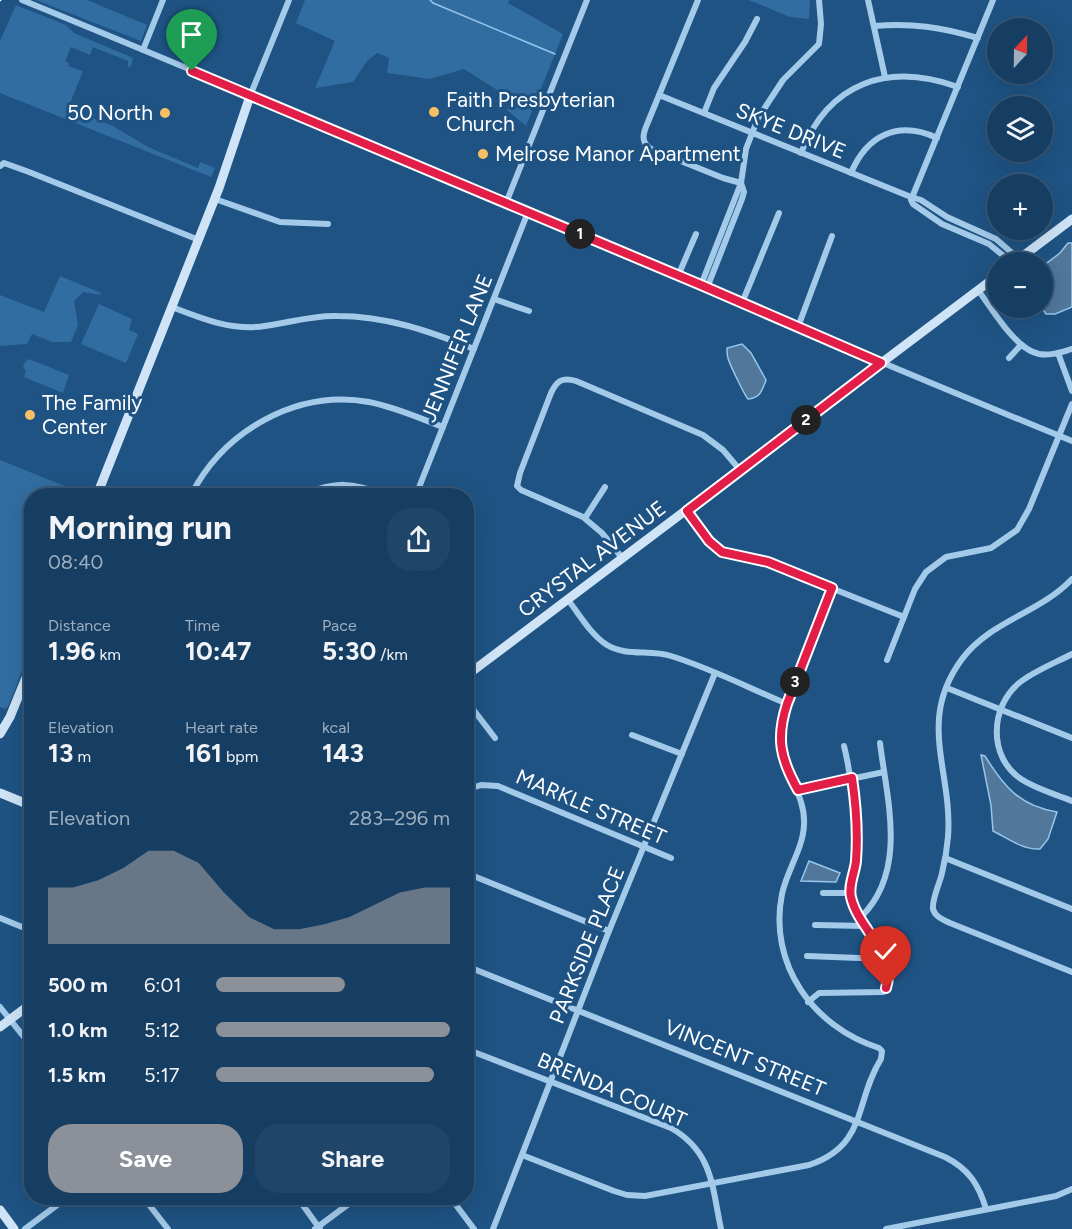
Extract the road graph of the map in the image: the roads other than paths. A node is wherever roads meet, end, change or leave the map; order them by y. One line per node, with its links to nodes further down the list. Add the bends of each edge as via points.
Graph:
1 (22, 0): 12 (street)
2 (163, 0): 12 (street)
3 (289, 0): 16 (street)
4 (587, 0): 26 (street)
5 (698, 0): 15 (street)
6 (819, 0): 18 (street, via 819,44 773,93)
7 (868, 0): 10 (street)
8 (993, 0): 11 (street)
9 (757, 19): 17 (street, via 714,88)
10 (874, 26): 11 (street, via 929,25); 13 (street)
11 (978, 38): 14 (street)
12 (142, 50): 16 (street)
13 (885, 77): 14 (street, via 925,77); 20 (street, via 851,91 830,106 814,126)
14 (958, 87): 19 (street)
15 (659, 95): 17 (street, SKYE DRIVE); 23 (street, via 643,134 647,147)
16 (250, 96): 25 (street); 26 (street)
17 (704, 113): 18 (street, SKYE DRIVE)
18 (752, 133): 20 (street, SKYE DRIVE); 23 (street)
19 (938, 138): 22 (street, via 908,130 884,134 865,148); 24 (street)
20 (801, 153): 22 (street, SKYE DRIVE)
21 (1, 165): 35 (street)
22 (850, 173): 24 (street, SKYE DRIVE)
23 (741, 183): 41 (street)
24 (911, 197): 31 (street, SKYE DRIVE); 32 (street, SKYE DRIVE, via 921,210)
25 (215, 199): 30 (street, via 280,222); 35 (street)
26 (506, 203): 27 (street)
27 (528, 212): 39 (street); 43 (street, JENNIFER LANE)
28 (779, 213): 44 (street)
29 (1072, 219): 38 (street)
30 (328, 224)
31 (964, 225): 32 (street); 37 (street, SKYE DRIVE, via 996,239)
32 (957, 231): 36 (street, SKYE DRIVE)
33 (696, 234): 39 (street)
34 (832, 236): 47 (street)
35 (199, 240): 45 (street)
36 (1001, 252)
37 (1007, 252)
38 (1027, 252)
39 (678, 276): 41 (street)
40 (987, 283): 42 (street, CRYSTAL AVENUE)
41 (704, 286): 44 (street)
42 (978, 290): 48 (street); 53 (street, CRYSTAL AVENUE)
43 (494, 299): 46 (street); 50 (street, JENNIFER LANE)
44 (742, 303): 47 (street)
45 (172, 307): 50 (street, via 236,327 324,316 379,319 408,325); 61 (street)
46 (529, 311)
47 (798, 327): 53 (street)
48 (1021, 345): 51 (street, via 1040,354); 52 (street)
49 (1072, 349): 51 (street)
50 (474, 350): 56 (street, JENNIFER LANE)
51 (1058, 353): 54 (street)
52 (1009, 358)
53 (881, 363): 57 (street); 59 (street, CRYSTAL AVENUE)
54 (1072, 391)
55 (1071, 408): 57 (street)
56 (443, 427): 62 (street, via 393,408 360,401 327,400 290,408 255,425 229,444); 65 (street, JENNIFER LANE)
57 (1059, 436): 58 (street); 72 (street, via 1017,530 991,548 950,556 932,566 921,578)
58 (1072, 441)
59 (740, 470): 66 (street, CRYSTAL AVENUE); 67 (street, via 703,435 596,388 564,379 557,382 551,393 517,486)
60 (605, 487): 67 (street)
61 (100, 488)
62 (195, 488)
63 (321, 488): 64 (street, via 340,484)
64 (367, 488)
65 (419, 488)
66 (687, 511): 68 (street, CRYSTAL AVENUE); 70 (street, via 722,552 768,562)
67 (585, 518): 68 (street, via 603,533)
68 (623, 559): 71 (street, CRYSTAL AVENUE)
69 (1072, 579): 78 (street, via 1040,606 981,639 961,660)
70 (832, 588): 72 (street); 80 (street)
71 (568, 600): 76 (street, CRYSTAL AVENUE); 77 (street, via 594,634 614,649 659,653)
72 (904, 617): 74 (street)
73 (1069, 655): 75 (street); 81 (street, via 1020,682)
74 (887, 660)
75 (1072, 664)
76 (474, 670)
77 (715, 674): 80 (street); 90 (street, PARKSIDE PLACE)
78 (947, 688): 81 (street); 100 (street, via 937,723 948,811)
79 (24, 691): 83 (street)
80 (787, 704): 94 (street, via 780,735 784,762)
81 (1001, 709): 87 (street); 96 (street, via 997,741 1009,768 1021,779)
82 (474, 710): 86 (street)
83 (4, 718): 84 (street)
84 (0, 734)
85 (632, 735): 90 (street)
86 (495, 738)
87 (1072, 738)
88 (880, 743): 91 (street)
89 (844, 746): 92 (street)
90 (682, 754): 98 (street, PARKSIDE PLACE)
91 (884, 772): 92 (street); 105 (street, via 890,813 889,860 876,898)
92 (852, 778): 94 (street); 102 (street, via 856,857)
93 (474, 787): 98 (street, MARKLE STREET, via 498,786)
94 (798, 790): 115 (street, via 804,829 784,888 780,928 787,964)
95 (0, 793): 97 (street)
96 (1072, 801)
97 (24, 803)
98 (644, 847): 99 (street, MARKLE STREET); 110 (street, PARKSIDE PLACE)
99 (671, 858)
100 (945, 858): 104 (street); 114 (street, via 934,903 936,914)
101 (474, 876): 110 (street)
102 (850, 893): 103 (street); 105 (street)
103 (823, 894)
104 (1072, 909)
105 (861, 917): 108 (street)
106 (0, 918): 109 (street)
107 (815, 925): 108 (street)
108 (866, 926): 112 (street)
109 (24, 928)
110 (609, 931): 118 (street, PARKSIDE PLACE)
111 (807, 956): 112 (street)
112 (885, 960): 115 (street, via 890,977 883,992 819,993)
113 (474, 969): 118 (street, VINCENT STREET)
114 (1072, 972)
115 (808, 1002): 124 (street, via 838,1029 882,1051)
116 (0, 1007): 119 (street)
117 (24, 1009): 119 (street)
118 (579, 1010): 123 (street, PARKSIDE PLACE); 124 (street, VINCENT STREET)
119 (11, 1019): 120 (street); 121 (street)
120 (0, 1027)
121 (24, 1036)
122 (474, 1052): 123 (street, BRENDA COURT)
123 (550, 1081): 125 (street, PARKSIDE PLACE); 126 (street, BRENDA COURT, via 677,1131 701,1154)
124 (857, 1122): 126 (street, via 846,1142 826,1159); 133 (street, VINCENT STREET, via 960,1165 977,1183)
125 (522, 1155): 126 (street, via 635,1196); 140 (street, PARKSIDE PLACE)
126 (712, 1184): 141 (street, BRENDA COURT)
127 (1072, 1189): 133 (street, via 1056,1196)
128 (57, 1205): 137 (street)
129 (149, 1205): 138 (street)
130 (302, 1205): 135 (street)
131 (348, 1205): 135 (street)
132 (456, 1205): 139 (street)
133 (986, 1209): 142 (street)
134 (0, 1210): 136 (street)
135 (318, 1228)
136 (14, 1229)
137 (25, 1229)
138 (168, 1229)
139 (474, 1229)
140 (493, 1229)
141 (721, 1229)
142 (886, 1229)

